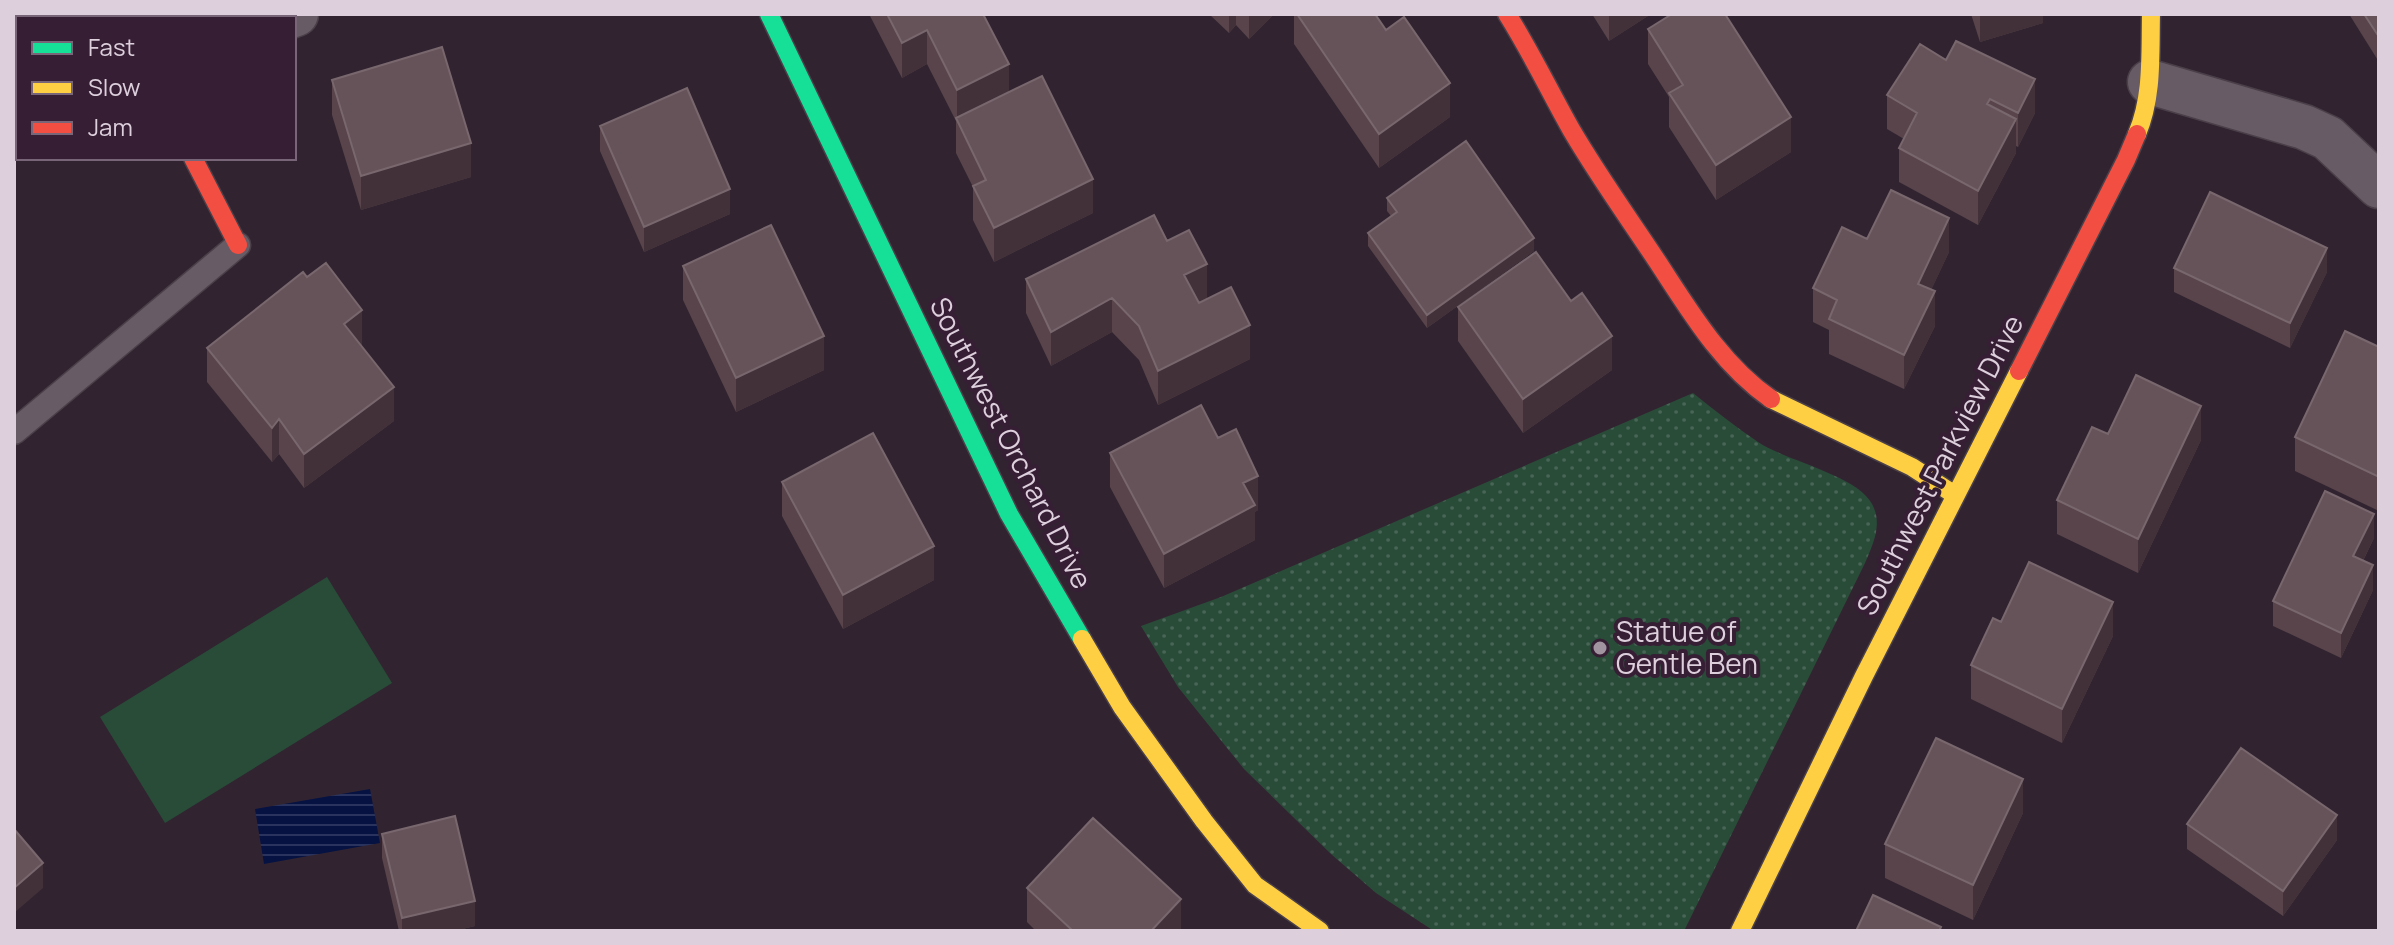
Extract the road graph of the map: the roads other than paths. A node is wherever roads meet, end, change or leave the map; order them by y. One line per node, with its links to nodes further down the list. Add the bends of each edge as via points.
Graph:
1 (769, 14): 10 (street, Southwest Orchard Drive, via 1009,514 1122,707 1255,885)
2 (1507, 14): 9 (street, via 1573,132 1702,329 1735,369 1772,400 1912,467)
3 (2151, 14): 4 (street, Southwest Parkview Drive)
4 (2150, 82): 6 (street, via 2304,127 2328,138); 9 (street, Southwest Parkview Drive, via 2144,117 2126,160)
5 (194, 160): 7 (street)
6 (2379, 186)
7 (238, 245): 8 (lane)
8 (14, 432)
9 (1955, 495): 11 (street, Southwest Parkview Drive)
10 (1320, 931)
11 (1740, 931)

